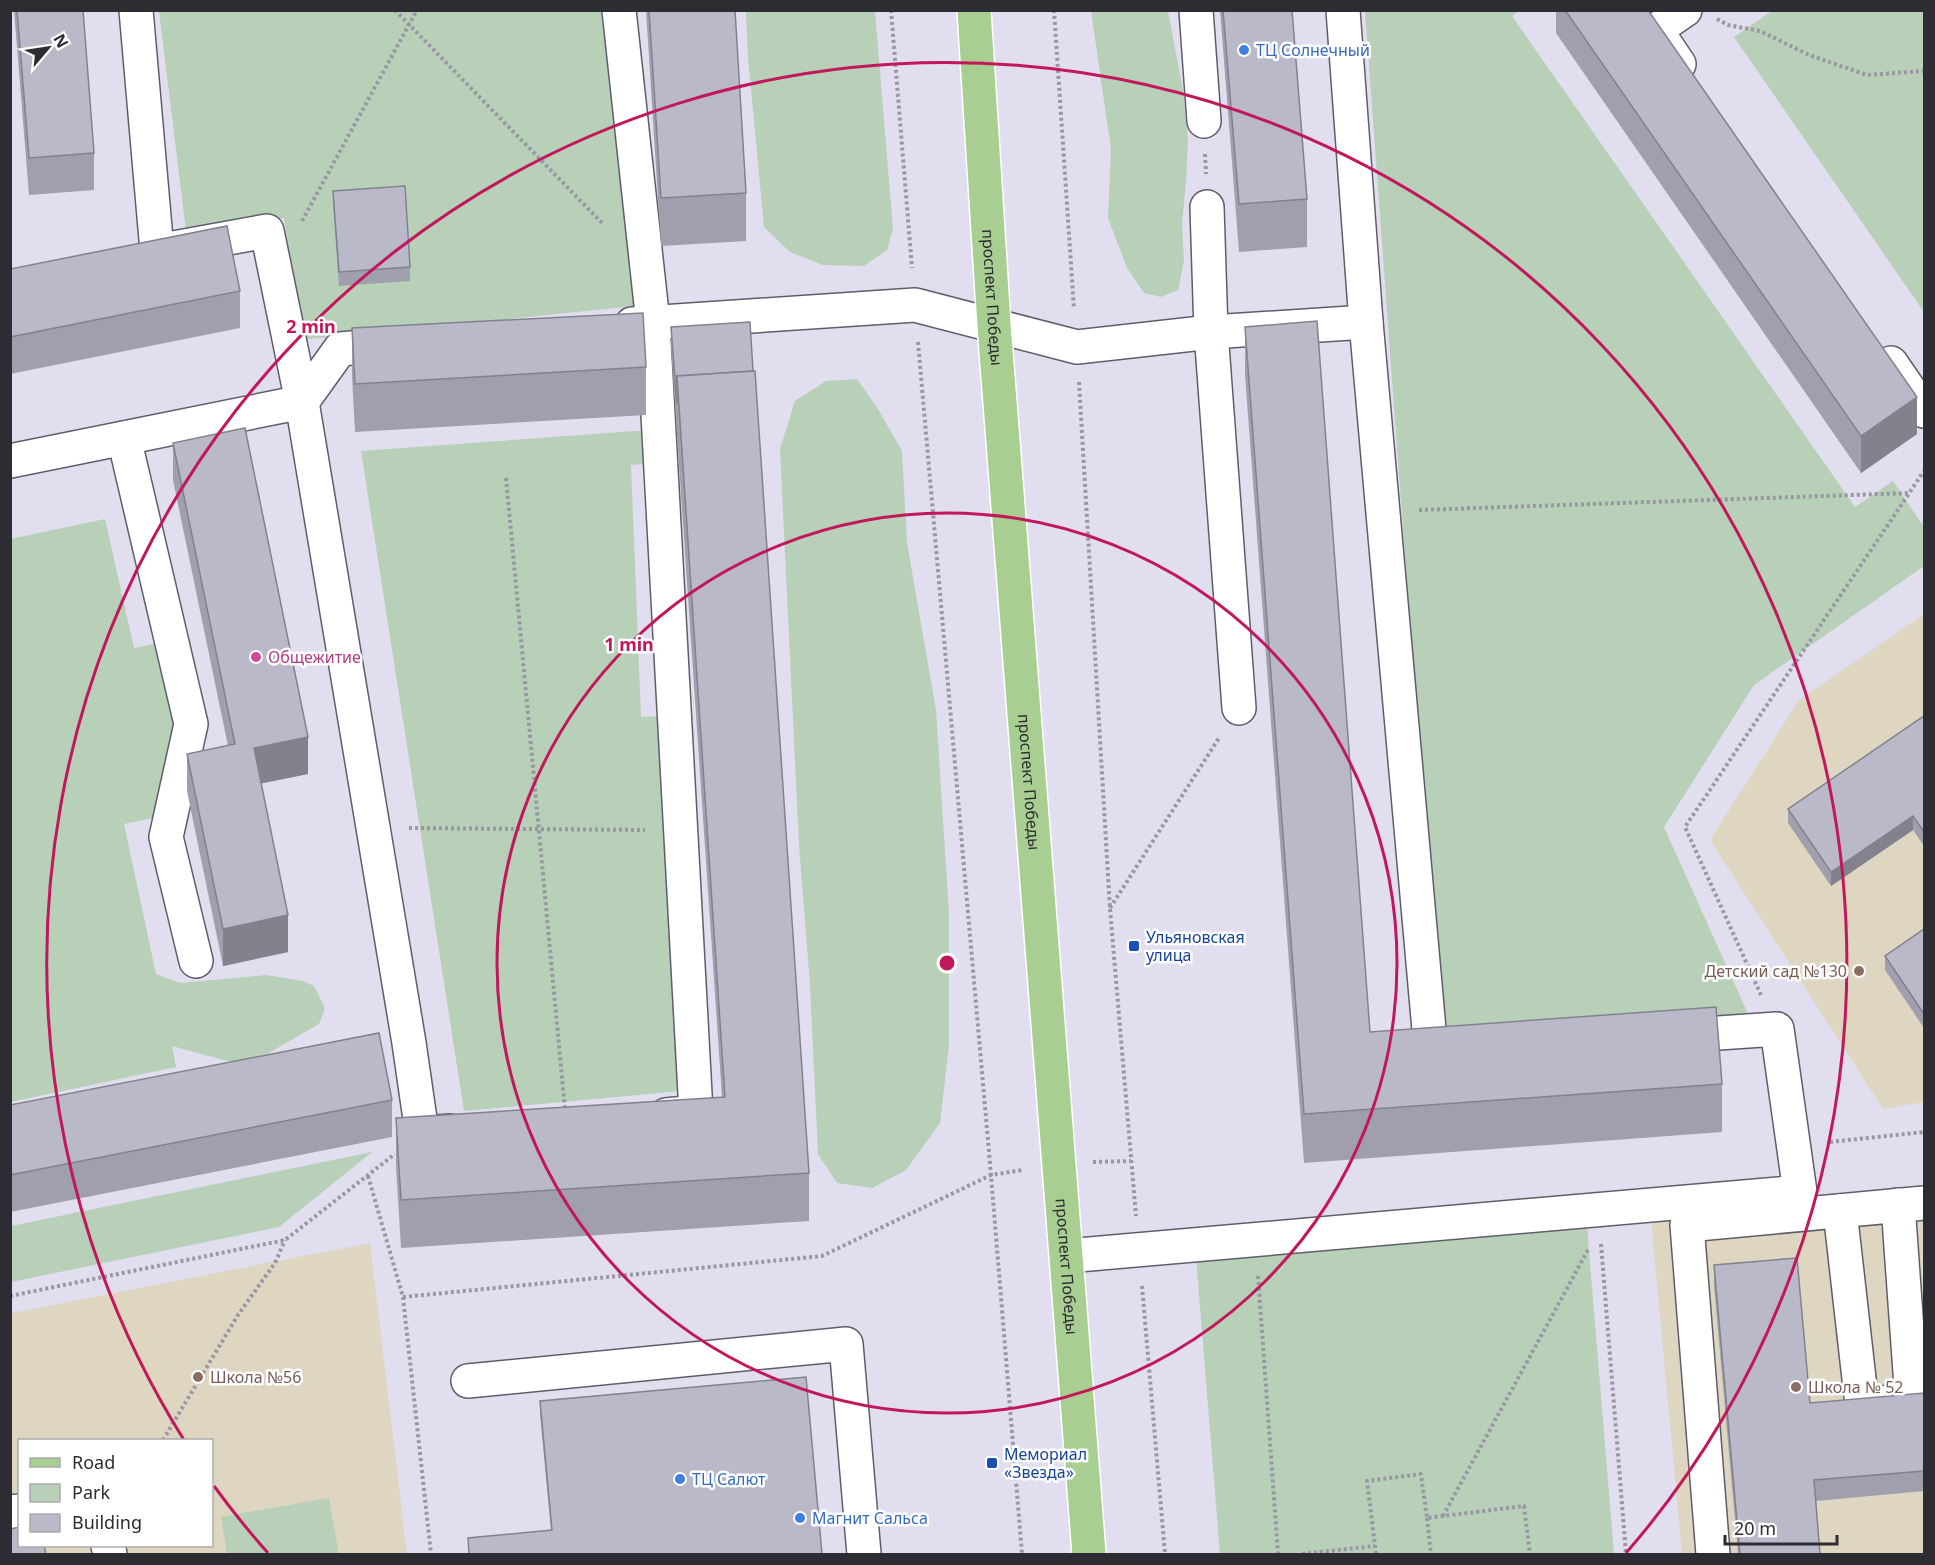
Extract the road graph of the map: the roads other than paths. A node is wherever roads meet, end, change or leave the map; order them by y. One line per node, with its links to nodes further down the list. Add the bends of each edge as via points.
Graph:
1 (136, 10): 11 (lane)
2 (619, 10): 13 (lane)
3 (974, 10): 15 (main road, проспект Победы)
4 (1196, 10): 9 (lane)
5 (1343, 10): 14 (lane)
6 (1697, 13): 7 (lane)
7 (1649, 20): 8 (lane)
8 (1697, 89)
9 (1204, 121)
10 (1207, 207): 17 (lane)
11 (157, 251): 12 (lane); 20 (lane, via 267,231)
12 (123, 258)
13 (653, 322): 15 (lane, via 915,305); 16 (lane); 28 (lane, via 696,1112)
14 (1366, 322): 17 (lane); 27 (lane, via 1431,1052)
15 (994, 325): 17 (lane, via 1077,347); 33 (main road, проспект Победы)
16 (607, 326)
17 (1211, 332): 24 (lane)
18 (433, 341): 20 (lane, via 340,349)
19 (1876, 343): 21 (lane)
20 (302, 402): 22 (lane); 29 (lane, via 373,828 397,1046 422,1133)
21 (1924, 411)
22 (124, 438): 23 (lane); 25 (lane, via 191,724 166,837)
23 (10, 461)
24 (1239, 708)
25 (196, 961)
26 (1646, 1038): 32 (lane, via 1777,1029 1800,1192)
27 (1479, 1049)
28 (637, 1117)
29 (477, 1129)
30 (1911, 1204): 31 (lane); 31 (lane, via 1912,1400 1862,1405)
31 (1840, 1211): 32 (lane)
32 (1687, 1214): 33 (lane, via 1256,1239); 37 (lane)
33 (1066, 1256): 36 (main road, проспект Победы)
34 (468, 1381): 35 (lane, via 846,1344)
35 (864, 1554)
36 (1089, 1554)
37 (1713, 1554)

